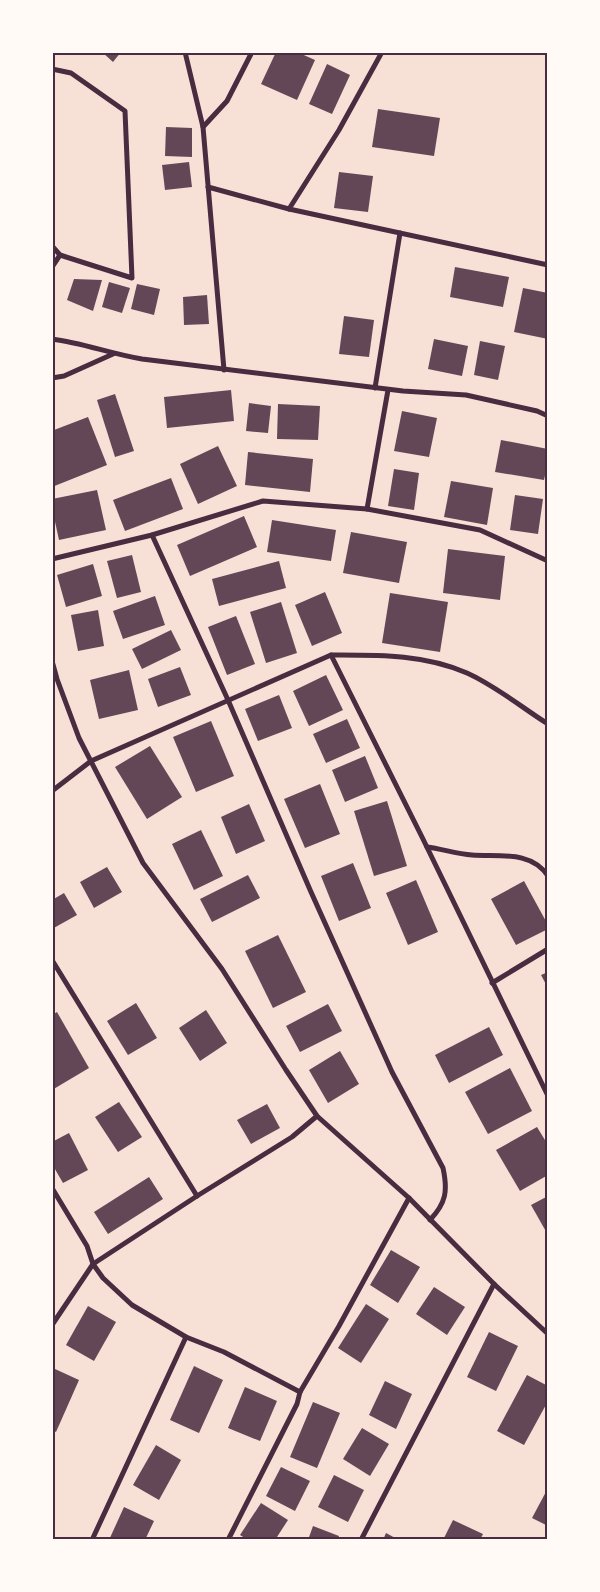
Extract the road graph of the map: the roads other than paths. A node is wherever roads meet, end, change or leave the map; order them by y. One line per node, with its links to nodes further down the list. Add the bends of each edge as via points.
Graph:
1 (186, 52): 5 (street)
2 (252, 52): 5 (street, via 227,101)
3 (382, 52): 7 (street, via 339,130)
4 (52, 69): 10 (street, via 71,73 125,111 132,278)
5 (203, 127): 6 (street)
6 (208, 187): 7 (street); 15 (street)
7 (288, 209): 8 (street)
8 (400, 233): 11 (street); 17 (street)
9 (52, 246): 10 (street)
10 (60, 255): 12 (street)
11 (548, 265)
12 (52, 267)
13 (52, 339): 14 (street, via 85,344)
14 (113, 354): 15 (street); 16 (street, via 64,376)
15 (224, 370): 17 (street)
16 (52, 378)
17 (375, 388): 18 (street)
18 (388, 390): 19 (street, via 466,395); 20 (street)
19 (548, 416)
20 (367, 509): 21 (street, via 263,502); 23 (street, via 480,530)
21 (152, 535): 22 (street); 26 (street)
22 (52, 559)
23 (548, 561)
24 (331, 655): 26 (street); 27 (street, via 402,656 452,667 482,681); 30 (street)
25 (52, 661): 28 (street, via 79,738)
26 (228, 700): 28 (street); 40 (street, via 392,1072 443,1168 444,1199)
27 (548, 724)
28 (91, 761): 29 (street); 36 (street, via 143,863 222,968)
29 (52, 791)
30 (426, 847): 31 (street, via 472,855 520,857 538,866); 34 (street)
31 (548, 876)
32 (548, 949): 34 (street)
33 (52, 960): 38 (street)
34 (492, 983): 35 (street)
35 (548, 1096)
36 (317, 1116): 38 (street, via 292,1137); 39 (street)
37 (52, 1188): 41 (street, via 87,1246)
38 (197, 1196): 41 (street)
39 (409, 1198): 40 (street); 46 (street)
40 (430, 1220): 42 (street)
41 (94, 1264): 43 (street); 45 (street, via 103,1278 132,1305)
42 (494, 1284): 44 (street); 49 (street)
43 (52, 1325)
44 (548, 1334)
45 (186, 1338): 46 (street, via 224,1352); 47 (street)
46 (300, 1392): 48 (street, via 297,1404)
47 (92, 1540)
48 (228, 1540)
49 (360, 1540)

